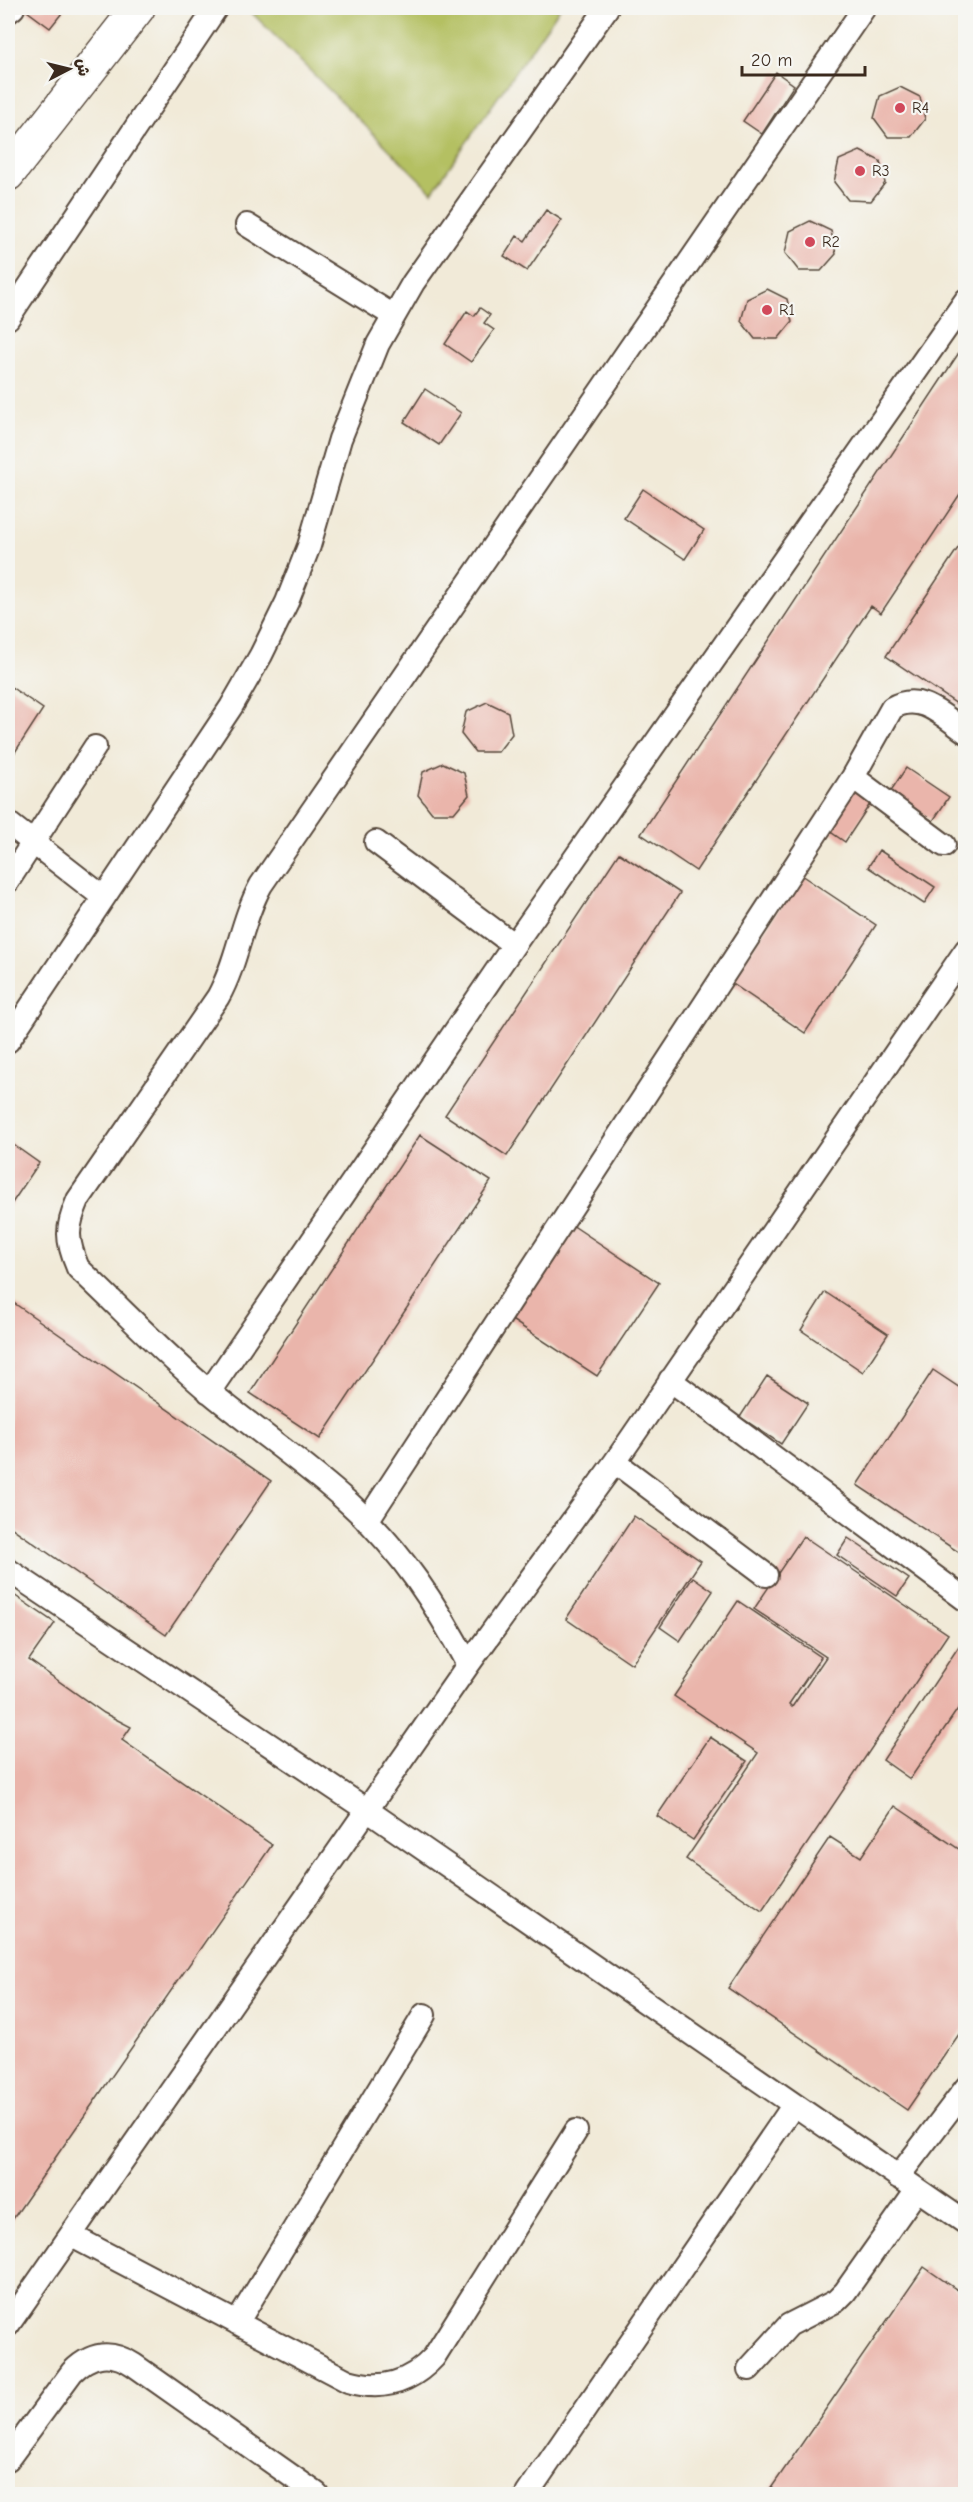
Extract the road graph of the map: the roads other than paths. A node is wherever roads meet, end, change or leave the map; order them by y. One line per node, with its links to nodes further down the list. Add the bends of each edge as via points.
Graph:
1 (12, 8): 6 (lane)
2 (138, 8): 7 (street)
3 (216, 8): 11 (lane)
4 (607, 8): 10 (lane, via 413,283)
5 (864, 8): 25 (lane, via 261,885 218,997 78,1200 69,1222 68,1246 78,1268)
6 (8, 12)
7 (8, 174)
8 (247, 225): 10 (lane)
9 (966, 300): 21 (lane)
10 (394, 316): 20 (lane, via 357,390 309,546 261,656)
11 (8, 318)
12 (966, 732): 14 (lane, via 922,702 901,702 886,717)
13 (95, 747): 16 (lane)
14 (853, 777): 18 (lane); 27 (lane)
15 (8, 823): 16 (lane)
16 (33, 842): 19 (lane); 20 (lane)
17 (376, 842): 21 (lane)
18 (944, 845)
19 (8, 881)
20 (104, 897): 23 (lane)
21 (514, 945): 25 (lane)
22 (966, 950): 24 (lane)
23 (8, 1041)
24 (670, 1380): 26 (lane); 30 (lane)
25 (209, 1392): 27 (lane, via 313,1473)
26 (615, 1462): 29 (lane); 31 (lane)
27 (367, 1521): 31 (lane, via 418,1579)
28 (8, 1570): 32 (lane)
29 (766, 1575)
30 (966, 1600)
31 (468, 1665): 32 (lane)
32 (367, 1810): 35 (lane); 40 (lane)
33 (424, 2015): 41 (lane)
34 (966, 2088): 37 (lane)
35 (793, 2106): 37 (lane); 46 (lane)
36 (576, 2132): 41 (lane, via 434,2357 409,2379 378,2386 348,2381)
37 (898, 2177): 38 (lane)
38 (917, 2190): 39 (lane); 43 (lane, via 845,2292 836,2301 789,2325)
39 (966, 2223)
40 (72, 2236): 41 (lane); 42 (lane)
41 (237, 2323)
42 (8, 2325)
43 (749, 2369)
44 (8, 2459): 45 (lane, via 72,2372 94,2356 109,2355 134,2365)
45 (317, 2494)
46 (527, 2494)

